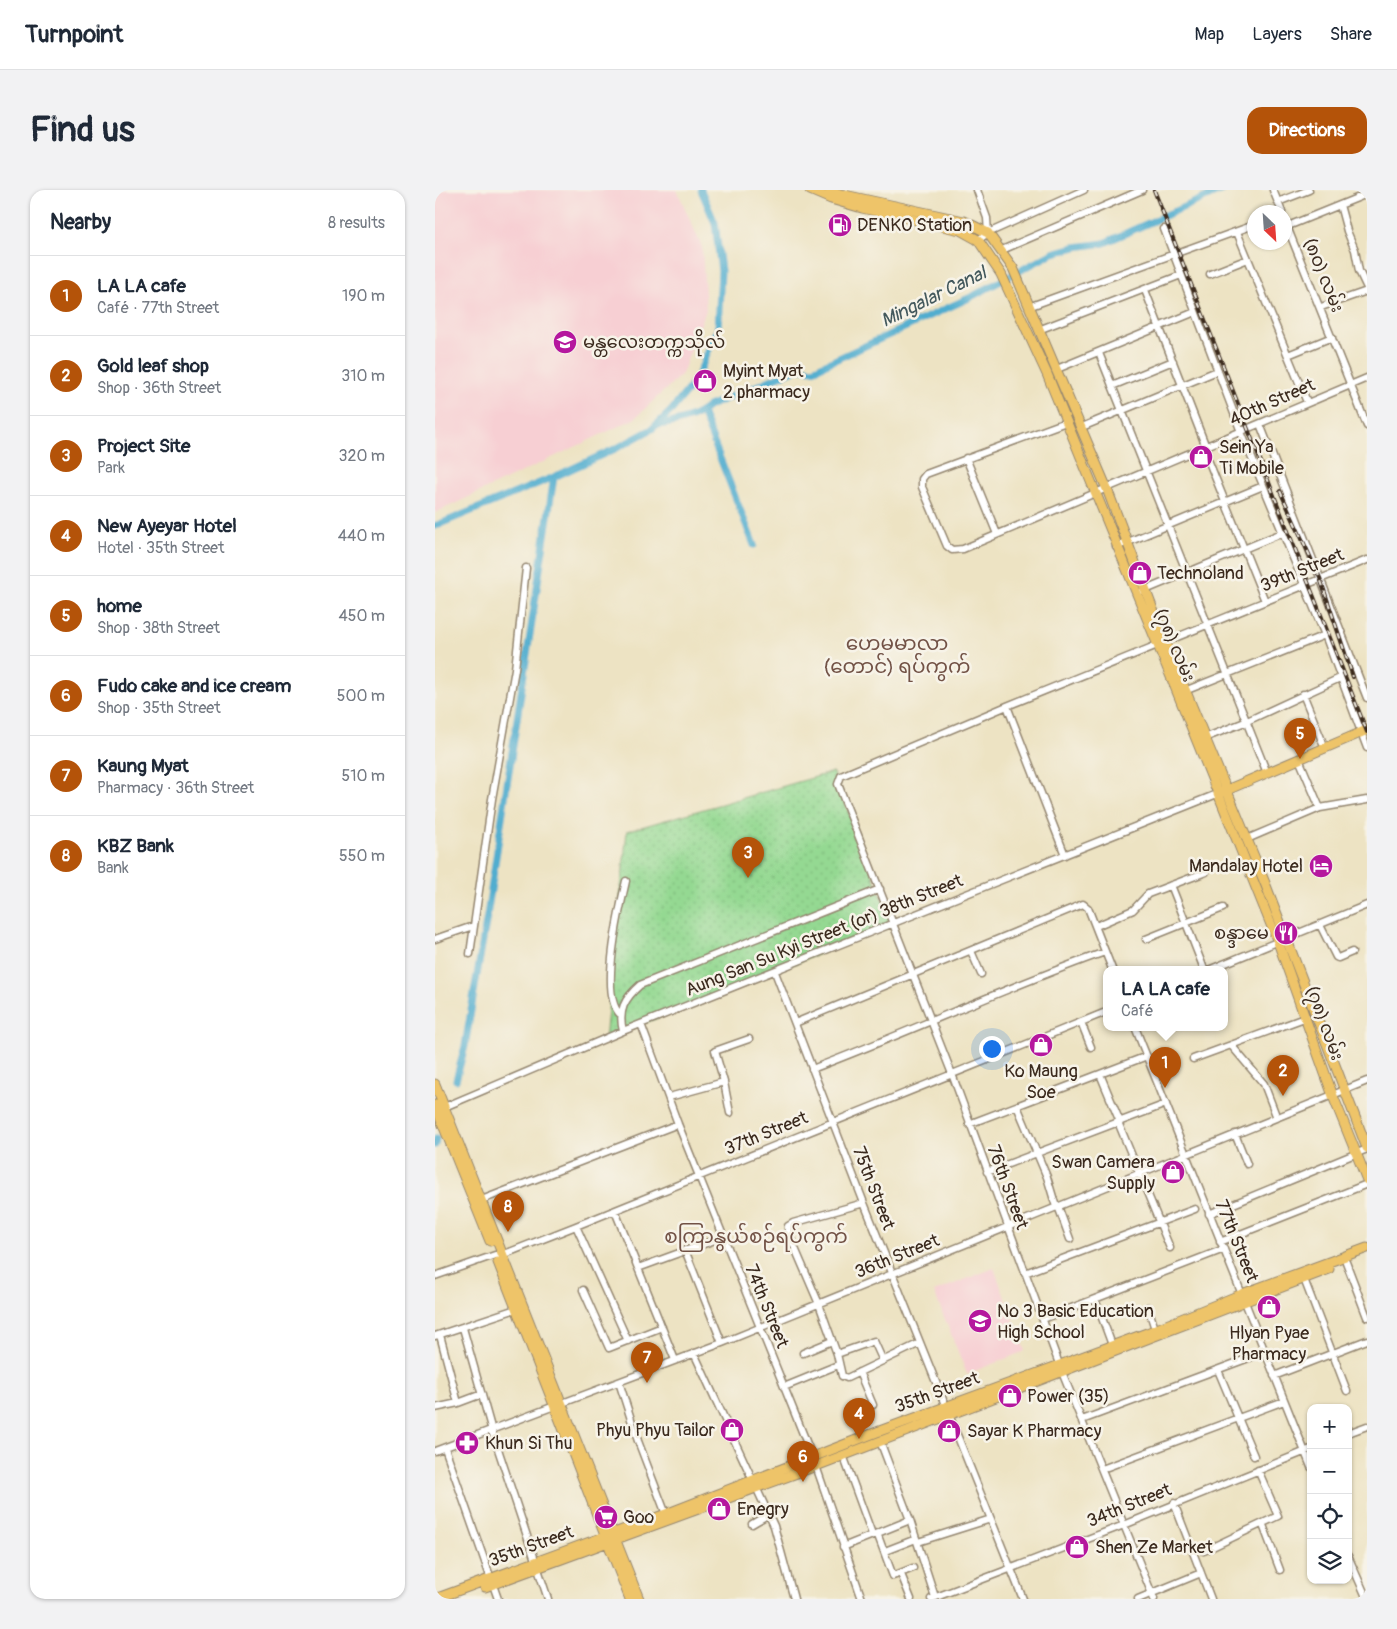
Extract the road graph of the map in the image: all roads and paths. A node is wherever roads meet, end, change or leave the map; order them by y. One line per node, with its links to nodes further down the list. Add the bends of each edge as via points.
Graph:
1 (810, 190): 18 (main road, (၇၈) လမ်း, via 862,208 960,230)
2 (830, 190): 16 (main road, (၇၈) လမ်း, via 944,215)
3 (977, 190): 16 (street, via 987,218)
4 (1081, 190): 16 (street)
5 (1142, 190): 19 (street)
6 (1273, 190): 9 (street)
7 (1309, 190): 9 (street)
8 (1367, 194): 11 (street)
9 (1278, 202): 10 (street)
10 (1279, 205)
11 (1340, 205): 12 (street); 24 (street, via 1355,250 1355,261)
12 (1292, 224)
13 (1247, 228): 15 (street)
14 (1164, 229): 20 (street)
15 (1237, 232): 20 (street); 21 (street)
16 (988, 233): 18 (street); 19 (main road, (၇၈) လမ်း)
17 (1292, 236): 27 (street, (၈၀) လမ်း)
18 (978, 240): 43 (main road, (၇၈) လမ်း, via 1007,285)
19 (1002, 250): 26 (main road, (၇၈) လမ်း)
20 (1173, 255): 23 (street); 26 (street)
21 (1248, 259): 22 (street); 33 (street)
22 (1210, 274)
23 (1181, 275): 25 (street); 28 (street)
24 (1367, 289): 27 (street)
25 (1145, 290): 29 (street); 30 (street)
26 (1031, 306): 30 (main road, (၇၈) လမ်း)
27 (1321, 307): 31 (street, (၈၀) လမ်း)
28 (1195, 312): 29 (street); 36 (street)
29 (1160, 328): 32 (street); 34 (street)
30 (1041, 329): 35 (main road, (၇၈) လမ်း)
31 (1333, 337): 33 (street); 38 (street, (၈၀) လမ်း)
32 (1099, 353): 35 (street); 39 (street)
33 (1287, 355): 41 (street)
34 (1173, 361): 39 (street); 40 (street)
35 (1057, 369): 46 (main road, (၇၈) လမ်း)
36 (1217, 371): 40 (street); 47 (street)
37 (1367, 378): 38 (street, 40th Street)
38 (1351, 385): 41 (street, 40th Street); 45 (street, (၈၀) လမ်း)
39 (1112, 386): 42 (street)
40 (1182, 386): 42 (street); 48 (street)
41 (1307, 402): 44 (street, 40th Street)
42 (1121, 411): 46 (street); 51 (street)
43 (1066, 422): 49 (street); 54 (main road, (၇၈) လမ်း)
44 (1260, 424): 47 (street, 40th Street); 65 (street)
45 (1367, 426)
46 (1082, 427): 53 (main road, (၇၈) လမ်း)
47 (1241, 432): 48 (street, 40th Street); 52 (street)
48 (1206, 447): 51 (street, 40th Street)
49 (966, 458): 58 (street); 58 (street, 40th Street, via 926,474 921,479 922,487 947,546 952,550 963,549)
50 (1209, 462): 55 (street)
51 (1146, 472): 53 (street, 40th Street); 56 (street)
52 (1263, 486): 55 (street); 57 (street)
53 (1107, 489): 54 (street, 40th Street); 59 (main road, (၇၈) လမ်း)
54 (1094, 494): 58 (street, 40th Street); 60 (main road, (၇၈) လမ်း)
55 (1224, 502): 56 (street); 61 (street)
56 (1168, 526): 59 (street); 64 (street)
57 (1282, 533): 61 (street); 66 (street)
58 (997, 534)
59 (1128, 542): 60 (street); 67 (main road, (၇၈) လမ်း)
60 (1116, 547): 68 (main road, (၇၈) လမ်း)
61 (1243, 551): 64 (street); 69 (street)
62 (1366, 563): 65 (street, 39th Street)
63 (526, 568): 102 (street, via 515,669)
64 (1187, 573): 67 (street); 70 (street)
65 (1320, 578): 66 (street, 39th Street); 77 (street)
66 (1304, 585): 69 (street, 39th Street); 71 (street)
67 (1146, 590): 68 (street); 72 (main road, (၇၈) လမ်း)
68 (1136, 594): 72 (main road, (၇၈) လမ်း)
69 (1265, 601): 70 (street, 39th Street)
70 (1209, 624): 72 (street, 39th Street); 73 (street)
71 (1325, 635): 73 (street); 74 (street)
72 (1161, 643): 75 (main road, (၇၈) လမ်း); 78 (street, 39th Street)
73 (1228, 674): 75 (street); 79 (street)
74 (1340, 678): 76 (street); 80 (street)
75 (1182, 692): 81 (main road, (၇၈) လမ်း)
76 (1303, 694): 79 (street); 82 (street)
77 (1367, 698)
78 (1007, 706): 86 (street, 39th Street, via 841,776); 92 (street)
79 (1245, 722): 81 (street); 85 (street)
80 (1364, 731): 82 (main road); 83 (street)
81 (1201, 740): 87 (main road, (၇၈) လမ်း); 88 (main road, (၇၈) လမ်း)
82 (1325, 748): 84 (main road)
83 (1367, 748)
84 (1299, 759): 85 (main road); 90 (street)
85 (1267, 773): 87 (main road)
86 (838, 784): 96 (street, 76th Street)
87 (1227, 790): 88 (main road); 91 (main road, (၇၈) လမ်း)
88 (1217, 794): 92 (street, Aung San Su Kyi Street (or) 38th Street); 106 (main road, (၇၈) လမ်း)
89 (1367, 800): 90 (street)
90 (1320, 808): 91 (street)
91 (1247, 839): 106 (main road, (၇၈) လမ်း)
92 (1065, 855): 100 (street, Aung San Su Kyi Street (or) 38th Street)
93 (1206, 872): 95 (street)
94 (626, 881): 118 (street, via 615,929 611,969 616,1011)
95 (1171, 885): 99 (street); 103 (street, via 1148,894 1133,910)
96 (880, 889): 100 (street, 76th Street); 118 (street, via 640,985 622,1006)
97 (1367, 905): 101 (street)
98 (1223, 908): 99 (street)
99 (1185, 923): 105 (street); 112 (street)
100 (892, 925): 114 (street, Aung San Su Kyi Street (or) 38th Street); 116 (street, 76th Street)
101 (1320, 925): 106 (street); 109 (street, via 1336,957)
102 (473, 926): 104 (street); 110 (street)
103 (1096, 926): 107 (street, via 1083,904); 108 (street)
104 (435, 939)
105 (1146, 939)
106 (1282, 941): 113 (street); 119 (main road, (၇၈) လမ်း); 137 (main road, (၇၈) လမ်း)
107 (971, 951): 115 (street); 116 (street)
108 (1105, 952): 111 (street); 120 (street)
109 (1352, 952)
110 (470, 954)
111 (1111, 966)
112 (1203, 966)
113 (1219, 966)
114 (775, 972): 122 (street, 75th Street); 123 (street, Aung San Su Kyi Street (or) 38th Street)
115 (981, 974)
116 (913, 975): 120 (street, 76th Street); 122 (street)
117 (1103, 1013): 121 (street, 37th Street)
118 (620, 1014): 124 (street)
119 (1307, 1017): 127 (street); 138 (main road, (၇၈) လမ်း)
120 (932, 1022): 131 (street); 132 (street, 76th Street)
121 (1081, 1022): 128 (street); 132 (street, 37th Street)
122 (795, 1023): 131 (street, 75th Street)
123 (641, 1024): 124 (street, Aung San Su Kyi Street (or) 38th Street); 139 (street, 74th Street)
124 (623, 1031): 142 (street, Aung San Su Kyi Street (or) 38th Street)
125 (1137, 1031): 129 (street, 77th Street)
126 (749, 1039): 134 (street, via 715,1051)
127 (1231, 1045): 130 (street); 144 (street, via 1263,1084)
128 (1091, 1047)
129 (1147, 1056): 133 (street); 140 (street, 77th Street)
130 (1193, 1059)
131 (812, 1069): 145 (street, 75th Street)
132 (952, 1074): 145 (street, 37th Street); 148 (street, 76th Street)
133 (1099, 1074): 141 (street); 146 (street)
134 (724, 1082): 139 (street); 143 (street)
135 (1367, 1082): 137 (street, 36th Street)
136 (435, 1084): 142 (main road)
137 (1345, 1091): 138 (street, 36th Street); 150 (main road, (၇၈) လမ်း)
138 (1333, 1096): 144 (street, 36th Street); 152 (main road, (၇၈) လမ်း)
139 (669, 1097): 147 (street, 74th Street)
140 (1166, 1104): 146 (street); 153 (street, 77th Street)
141 (1017, 1106): 148 (street); 151 (street)
142 (438, 1108): 160 (main road)
143 (730, 1113)
144 (1277, 1118): 149 (street, 36th Street)
145 (833, 1122): 157 (street, 37th Street); 161 (street, 75th Street)
146 (1119, 1122): 151 (street); 156 (street)
147 (678, 1124): 157 (street, 74th Street); 160 (street)
148 (969, 1124): 155 (street, 76th Street)
149 (1235, 1134): 153 (street, 36th Street); 154 (street)
150 (1367, 1149): 152 (street)
151 (1036, 1153): 155 (street); 162 (street)
152 (1357, 1153): 158 (main road, (၇၈) လမ်း); 165 (street)
153 (1185, 1154): 156 (street, 36th Street); 165 (street, 77th Street)
154 (1247, 1164)
155 (987, 1172): 168 (street, 76th Street)
156 (1140, 1172): 162 (street, 36th Street); 166 (street)
157 (699, 1176): 164 (street, 37th Street); 169 (street, 74th Street)
158 (1367, 1180)
159 (1367, 1184): 171 (street)
160 (478, 1201): 177 (main road)
161 (864, 1204): 181 (street, 75th Street); 187 (street, via 788,1226)
162 (1057, 1206): 168 (street, 36th Street); 170 (street)
163 (1195, 1209): 166 (street)
164 (615, 1211): 167 (street, 37th Street); 179 (street)
165 (1209, 1214): 171 (street, 77th Street)
166 (1160, 1222): 172 (street); 180 (street)
167 (576, 1226): 177 (street, 37th Street); 198 (street)
168 (1007, 1227): 180 (street, 76th Street); 181 (street, 36th Street)
169 (723, 1238): 174 (street); 193 (street, 74th Street)
170 (1070, 1239)
171 (1220, 1242): 175 (street, 77th Street)
172 (1170, 1248)
173 (1367, 1248): 185 (main road, 35th Street)
174 (685, 1250): 179 (street); 200 (street)
175 (1224, 1250): 185 (street, 77th Street); 186 (street)
176 (1367, 1254): 178 (main road, 35th Street)
177 (499, 1255): 182 (street, 37th Street); 188 (main road)
178 (1345, 1262): 183 (main road, 35th Street); 190 (street)
179 (638, 1268): 192 (street)
180 (1025, 1273): 191 (street, 76th Street)
181 (892, 1275): 187 (street, 36th Street); 201 (street, 75th Street)
182 (435, 1276)
183 (1304, 1279): 185 (main road, 35th Street); 206 (street)
184 (583, 1290): 198 (street, via 607,1347)
185 (1243, 1298): 195 (main road, 35th Street); 203 (street, 77th Street); 211 (main road, 35th Street)
186 (1095, 1299): 191 (street); 202 (street)
187 (819, 1304): 193 (street, 36th Street); 199 (street)
188 (520, 1307): 194 (street); 222 (main road)
189 (1148, 1307): 195 (street)
190 (1367, 1317)
191 (1043, 1319): 211 (street, 76th Street)
192 (662, 1327): 198 (street); 208 (street)
193 (759, 1327): 200 (street, 36th Street); 216 (street, 74th Street)
194 (463, 1328): 196 (street); 218 (street)
195 (1155, 1329): 202 (main road, 35th Street)
196 (438, 1335): 220 (street)
197 (1367, 1340): 206 (street)
198 (628, 1341)
199 (832, 1341): 205 (street); 207 (street)
200 (722, 1342): 204 (street, 36th Street)
201 (920, 1343): 209 (street); 224 (street, 75th Street)
202 (1112, 1346): 211 (main road, 35th Street)
203 (1265, 1352): 212 (street); 214 (street, 77th Street)
204 (694, 1353): 208 (street, 36th Street); 240 (street)
205 (803, 1353)
206 (1332, 1353): 214 (street); 217 (street)
207 (837, 1354): 209 (street, via 874,1341); 210 (street)
208 (675, 1360): 215 (street, 36th Street)
209 (883, 1361): 213 (street)
210 (838, 1365): 213 (street, via 844,1379); 216 (street)
211 (1061, 1368): 224 (main road, 35th Street); 226 (street, 76th Street)
212 (1218, 1370): 225 (street); 226 (street)
213 (859, 1372): 221 (street)
214 (1274, 1376): 219 (street, 77th Street)
215 (619, 1382): 222 (street, 36th Street); 243 (street)
216 (784, 1387): 237 (street, 74th Street)
217 (1347, 1391)
218 (482, 1394): 220 (street); 229 (street)
219 (1284, 1401): 225 (street); 233 (street, 77th Street)
220 (458, 1403): 223 (street)
221 (873, 1405)
222 (558, 1406): 229 (street, 36th Street); 250 (main road)
223 (435, 1408)
224 (947, 1411): 228 (main road, 35th Street); 244 (street, 75th Street)
225 (1238, 1418): 236 (street); 238 (street)
226 (1082, 1420): 238 (street, 76th Street)
227 (1367, 1426): 230 (street)
228 (895, 1430): 231 (main road, 35th Street); 237 (main road, 35th Street)
229 (492, 1431): 232 (street, 36th Street); 255 (street)
230 (1352, 1432)
231 (881, 1441): 235 (main road, 35th Street); 245 (street)
232 (445, 1448): 234 (street, 36th Street); 262 (street)
233 (1307, 1450): 239 (street, 34th Street)
234 (435, 1452)
235 (843, 1455): 237 (main road, 35th Street); 249 (street)
236 (1254, 1456)
237 (814, 1462): 240 (main road, 35th Street); 252 (street, 74th Street)
238 (1102, 1469): 247 (street, 76th Street)
239 (1258, 1470): 241 (street, 34th Street); 248 (street, via 1278,1516)
240 (755, 1484): 242 (street); 243 (main road, 35th Street)
241 (1174, 1503): 247 (street, 34th Street); 260 (street)
242 (769, 1514): 246 (street); 271 (street, via 781,1545)
243 (667, 1518): 250 (main road, 35th Street)
244 (991, 1519): 251 (street); 257 (street, 75th Street)
245 (911, 1520): 249 (street); 251 (street)
246 (751, 1524)
247 (1124, 1525): 257 (street, 34th Street); 263 (street, 76th Street)
248 (1263, 1525): 254 (street, via 1245,1530); 259 (street)
249 (875, 1533): 252 (street); 253 (street)
250 (610, 1538): 255 (main road, 35th Street); 269 (main road); 270 (main road)
251 (917, 1540): 253 (street); 264 (street)
252 (843, 1547): 272 (street, 74th Street)
253 (885, 1551): 261 (street, via 891,1574)
254 (1204, 1551)
255 (535, 1564): 262 (main road, 35th Street); 268 (street)
256 (1352, 1565): 277 (street)
257 (1011, 1567): 264 (street, 34th Street); 274 (street, 75th Street)
258 (913, 1568): 261 (street)
259 (1280, 1570)
260 (1201, 1573): 263 (street); 276 (street)
261 (901, 1574): 273 (street)
262 (491, 1581): 265 (main road, 35th Street); 266 (main road, 35th Street); 267 (street)
263 (1153, 1596): 275 (street)
264 (933, 1598)
265 (435, 1599)
266 (452, 1599)
267 (498, 1599)
268 (548, 1599)
269 (630, 1599)
270 (639, 1599)
271 (794, 1599)
272 (862, 1599)
273 (911, 1599)
274 (1023, 1599)
275 (1138, 1599)
276 (1211, 1599)
277 (1367, 1599)

